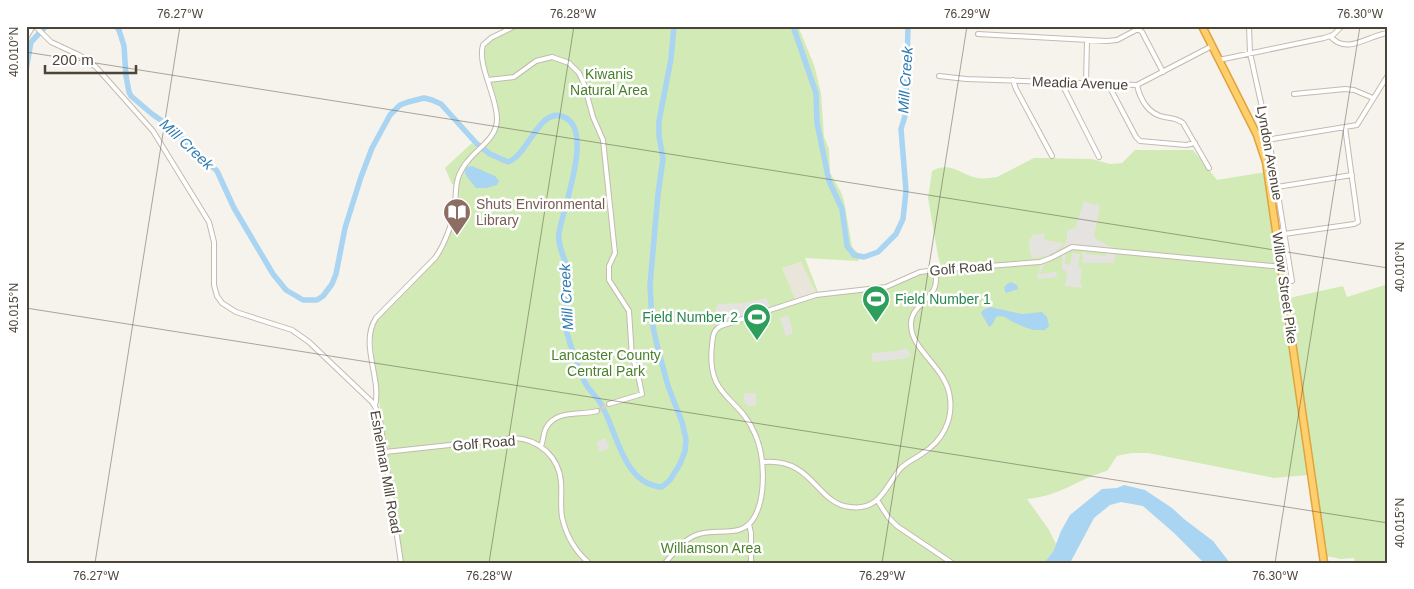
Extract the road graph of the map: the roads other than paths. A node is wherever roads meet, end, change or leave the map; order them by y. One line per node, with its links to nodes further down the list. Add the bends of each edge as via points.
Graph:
1 (515, 26): 17 (street, Eshelman Mill Road, via 483,45 482,56)
2 (1202, 26): 11 (highway, Willow Street Pike)
3 (1249, 26): 12 (street, Lyndon Avenue)
4 (1342, 26): 8 (street)
5 (35, 27): 9 (street); 39 (street, via 51,42 96,67 153,131 209,222 214,242 214,285 222,304 303,336)
6 (1388, 33): 8 (street, via 1359,44 1339,44)
7 (978, 34): 10 (street)
8 (1330, 36): 12 (street)
9 (26, 38)
10 (1087, 40): 14 (street, via 1114,40 1139,30); 20 (street)
11 (1212, 46): 13 (highway, Willow Street Pike); 14 (street, Meadia Avenue)
12 (1250, 53): 13 (street); 26 (street, Lyndon Avenue)
13 (1219, 60): 27 (highway, Willow Street Pike)
14 (1163, 72): 22 (street, Meadia Avenue)
15 (1388, 75): 24 (street)
16 (939, 76): 18 (street, Meadia Avenue)
17 (488, 80): 38 (street, via 514,77 536,61 552,57 569,63 581,77 603,140 615,253 609,266 609,280 629,311 632,357 642,394); 39 (street, Eshelman Mill Road, via 495,104 496,126 488,141 466,162 459,176 455,209 440,251 372,324)
18 (1013, 80): 19 (street, Meadia Avenue); 29 (street)
19 (1061, 82): 20 (street, Meadia Avenue); 30 (street)
20 (1086, 83): 21 (street, Meadia Avenue)
21 (1108, 84): 22 (street, Meadia Avenue); 28 (street, via 1140,141)
22 (1137, 85): 28 (street, via 1150,110 1181,121)
23 (1294, 94): 24 (street, via 1345,89)
24 (1373, 98): 25 (street, via 1358,123)
25 (1345, 127): 26 (street); 32 (street)
26 (1269, 139): 27 (street); 33 (street, Lyndon Avenue)
27 (1260, 141): 34 (highway, Willow Street Pike)
28 (1195, 143): 31 (street)
29 (1052, 156)
30 (1100, 157)
31 (1209, 168)
32 (1352, 175): 33 (street); 34 (street, via 1357,223)
33 (1277, 187): 34 (street, Lyndon Avenue)
34 (1281, 235): 35 (highway, Willow Street Pike); 37 (street, Lyndon Avenue)
35 (1282, 267): 36 (street, Golf Road, via 1075,247 1040,262); 51 (highway, Willow Street Pike)
36 (936, 270): 43 (street, Golf Road, via 920,272 886,287 816,295 716,329 711,350 712,373 723,394 752,426); 44 (street, via 935,288 916,310 910,325 916,341 946,383 949,418 938,441 902,468)
37 (1292, 281)
38 (608, 404)
39 (374, 406): 42 (street, Eshelman Mill Road)
40 (597, 411): 41 (street, via 555,419 545,429)
41 (541, 446): 42 (street, Golf Road, via 514,438); 47 (street, via 559,471 561,512 567,532 577,551)
42 (385, 452): 46 (street, Eshelman Mill Road)
43 (763, 462): 44 (street, via 782,462 800,470 840,505 862,507); 45 (street, Golf Road, via 759,503)
44 (877, 500): 50 (street, via 897,526)
45 (749, 524): 48 (street, via 735,532 694,535); 49 (street)
46 (400, 563)
47 (589, 563)
48 (665, 563)
49 (751, 563)
50 (952, 563)
51 (1324, 563)

